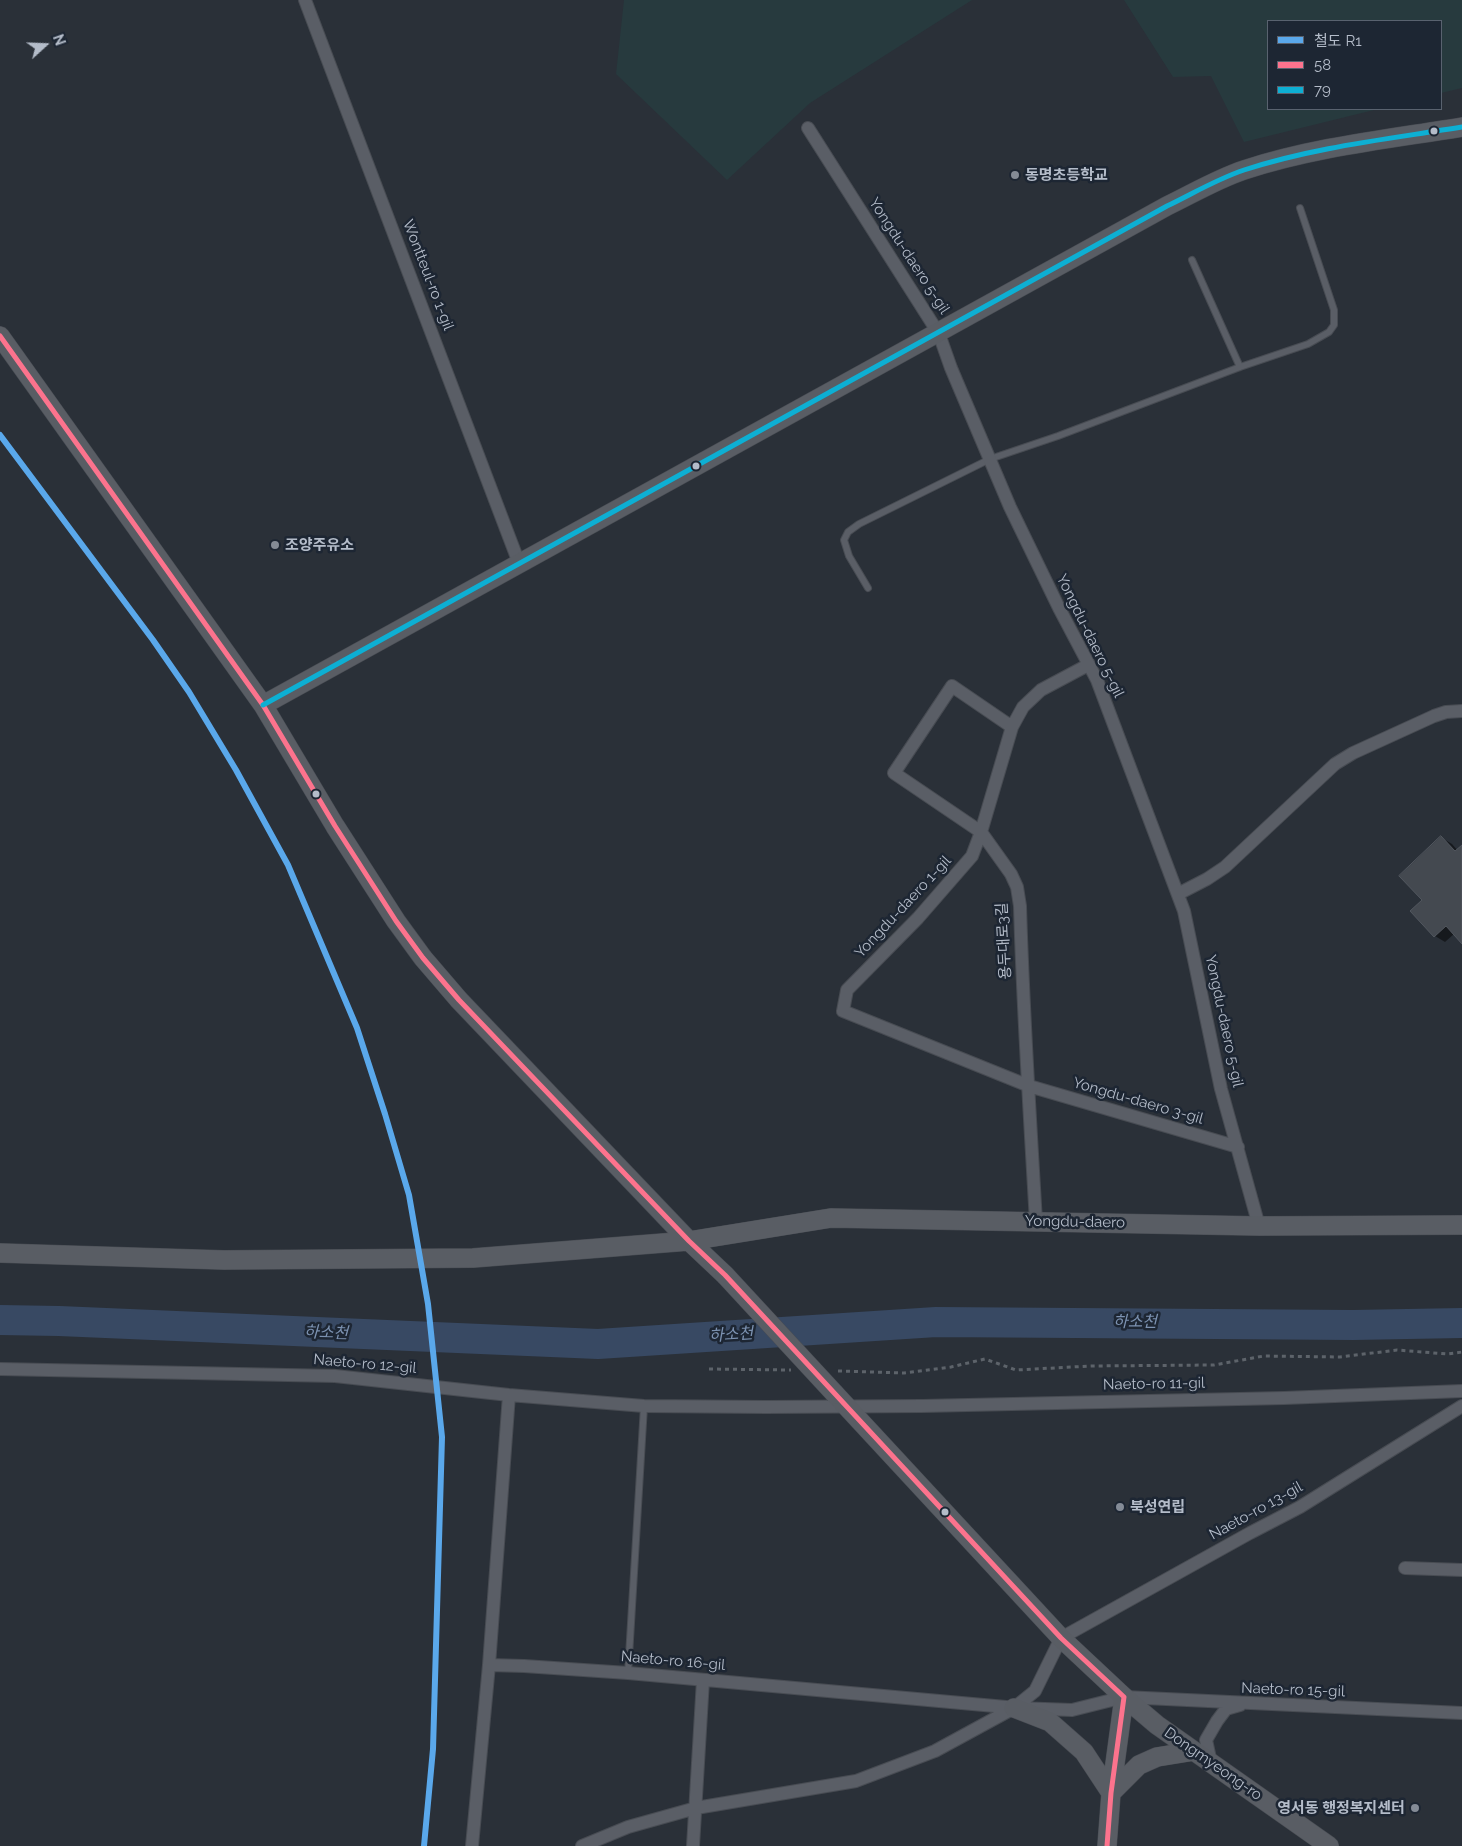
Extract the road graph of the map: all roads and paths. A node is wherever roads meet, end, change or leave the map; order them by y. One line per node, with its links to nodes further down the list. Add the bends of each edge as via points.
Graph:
1 (305, 0): 10 (street, Wontteul-ro 1-gil)
2 (1462, 127): 6 (street, via 1332,149 1241,171 1167,206)
3 (808, 128): 6 (street, Yongdu-daero 5-gil)
4 (1300, 208): 8 (lane, via 1334,310 1334,325 1329,332 1308,344)
5 (1192, 260): 8 (lane)
6 (939, 334): 9 (street, Yongdu-daero 5-gil); 10 (street)
7 (0, 336): 13 (street, Dongmyeong-ro)
8 (1240, 367): 9 (lane, via 1128,411)
9 (990, 459): 11 (lane, via 848,532 844,540 849,556); 12 (street, Yongdu-daero 5-gil, via 1010,507)
10 (519, 563): 13 (street)
11 (868, 588)
12 (1088, 665): 15 (street, Yongdu-daero 1-gil, via 1041,690 1023,708); 17 (street, Yongdu-daero 5-gil)
13 (263, 704): 23 (street, Dongmyeong-ro, via 340,834 423,958 459,1000)
14 (1462, 711): 17 (street, via 1434,716 1353,753 1336,764 1225,867)
15 (1012, 727): 16 (street, Yongdu-daero 1-gil); 16 (street, 용두대로3길, via 952,686 894,773)
16 (981, 832): 18 (street, 용두대로3길, via 1017,887); 18 (street, Yongdu-daero 1-gil, via 972,856 918,918 847,990 843,1011)
17 (1178, 894): 19 (street, Yongdu-daero 5-gil, via 1221,1089)
18 (1029, 1086): 19 (street, Yongdu-daero 3-gil); 20 (street, 용두대로3길)
19 (1238, 1147): 22 (street, Yongdu-daero 5-gil)
20 (1036, 1222): 22 (street, Yongdu-daero); 23 (street, Yongdu-daero, via 831,1218)
21 (1462, 1225): 22 (street, Yongdu-daero)
22 (1259, 1226)
23 (689, 1241): 24 (street, Yongdu-daero, via 473,1258 224,1260); 32 (street, Dongmyeong-ro, bridge, via 725,1275)
24 (0, 1253)
25 (1462, 1352): 29 (path, via 1396,1350 1340,1357 1264,1356 1214,1365 1016,1370 985,1359 904,1373)
26 (0, 1369): 31 (street, Naeto-ro 12-gil, via 335,1376)
27 (709, 1369): 28 (path)
28 (797, 1371)
29 (836, 1371)
30 (1462, 1391): 32 (street, Naeto-ro 11-gil, via 1274,1398)
31 (509, 1395): 33 (street, Naeto-ro 12-gil); 38 (street)
32 (841, 1400): 33 (street, Naeto-ro 12-gil); 37 (street, Dongmyeong-ro)
33 (644, 1406): 39 (lane)
34 (1462, 1406): 37 (street, Naeto-ro 13-gil, via 1300,1507)
35 (1405, 1568): 36 (street)
36 (1462, 1570)
37 (1061, 1638): 41 (street, Dongmyeong-ro); 43 (street, via 1034,1692)
38 (489, 1666): 39 (street, Naeto-ro 16-gil); 49 (street)
39 (628, 1674): 40 (street, Naeto-ro 16-gil)
40 (703, 1680): 43 (street, Naeto-ro 16-gil); 48 (street)
41 (1124, 1697): 42 (street, Naeto-ro 15-gil); 43 (street, Naeto-ro 16-gil, via 1072,1710); 45 (street, Dongmyeong-ro); 47 (street)
42 (1242, 1704): 44 (street, Naeto-ro 15-gil); 46 (street, via 1226,1709 1206,1740)
43 (1014, 1708): 47 (street, via 1050,1722 1084,1752); 48 (street, via 935,1751 856,1781)
44 (1462, 1713)
45 (1194, 1751): 46 (street, Dongmyeong-ro); 47 (street, via 1157,1757 1139,1765)
46 (1211, 1763): 53 (street, Dongmyeong-ro)
47 (1111, 1793): 52 (street)
48 (696, 1808): 50 (street, via 628,1827); 51 (street)
49 (472, 1846)
50 (582, 1846)
51 (693, 1846)
52 (1107, 1846)
53 (1329, 1846)

